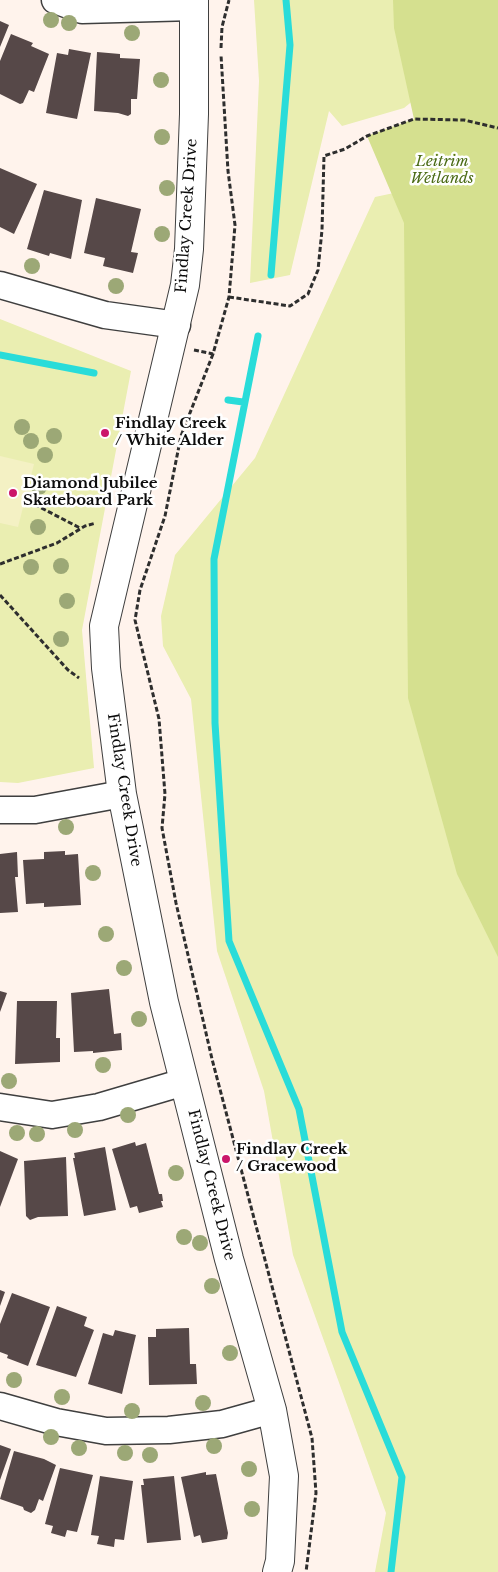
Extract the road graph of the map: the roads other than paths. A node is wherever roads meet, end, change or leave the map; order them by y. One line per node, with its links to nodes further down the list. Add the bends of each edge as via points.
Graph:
1 (55, 0): 2 (street, via 82,10)
2 (194, 4): 4 (street, Findlay Creek Drive, via 189,249)
3 (0, 284): 4 (street)
4 (175, 335): 5 (street, Findlay Creek Drive, via 104,626)
5 (122, 794): 6 (street, via 35,810); 7 (street, Findlay Creek Drive, via 142,899)
6 (0, 810)
7 (184, 1082): 8 (street, via 99,1107 52,1115); 10 (street, Findlay Creek Drive)
8 (0, 1107)
9 (0, 1406): 10 (street, via 106,1432 222,1424)
10 (272, 1410): 11 (street, Findlay Creek Drive, via 284,1476)
11 (277, 1572)

